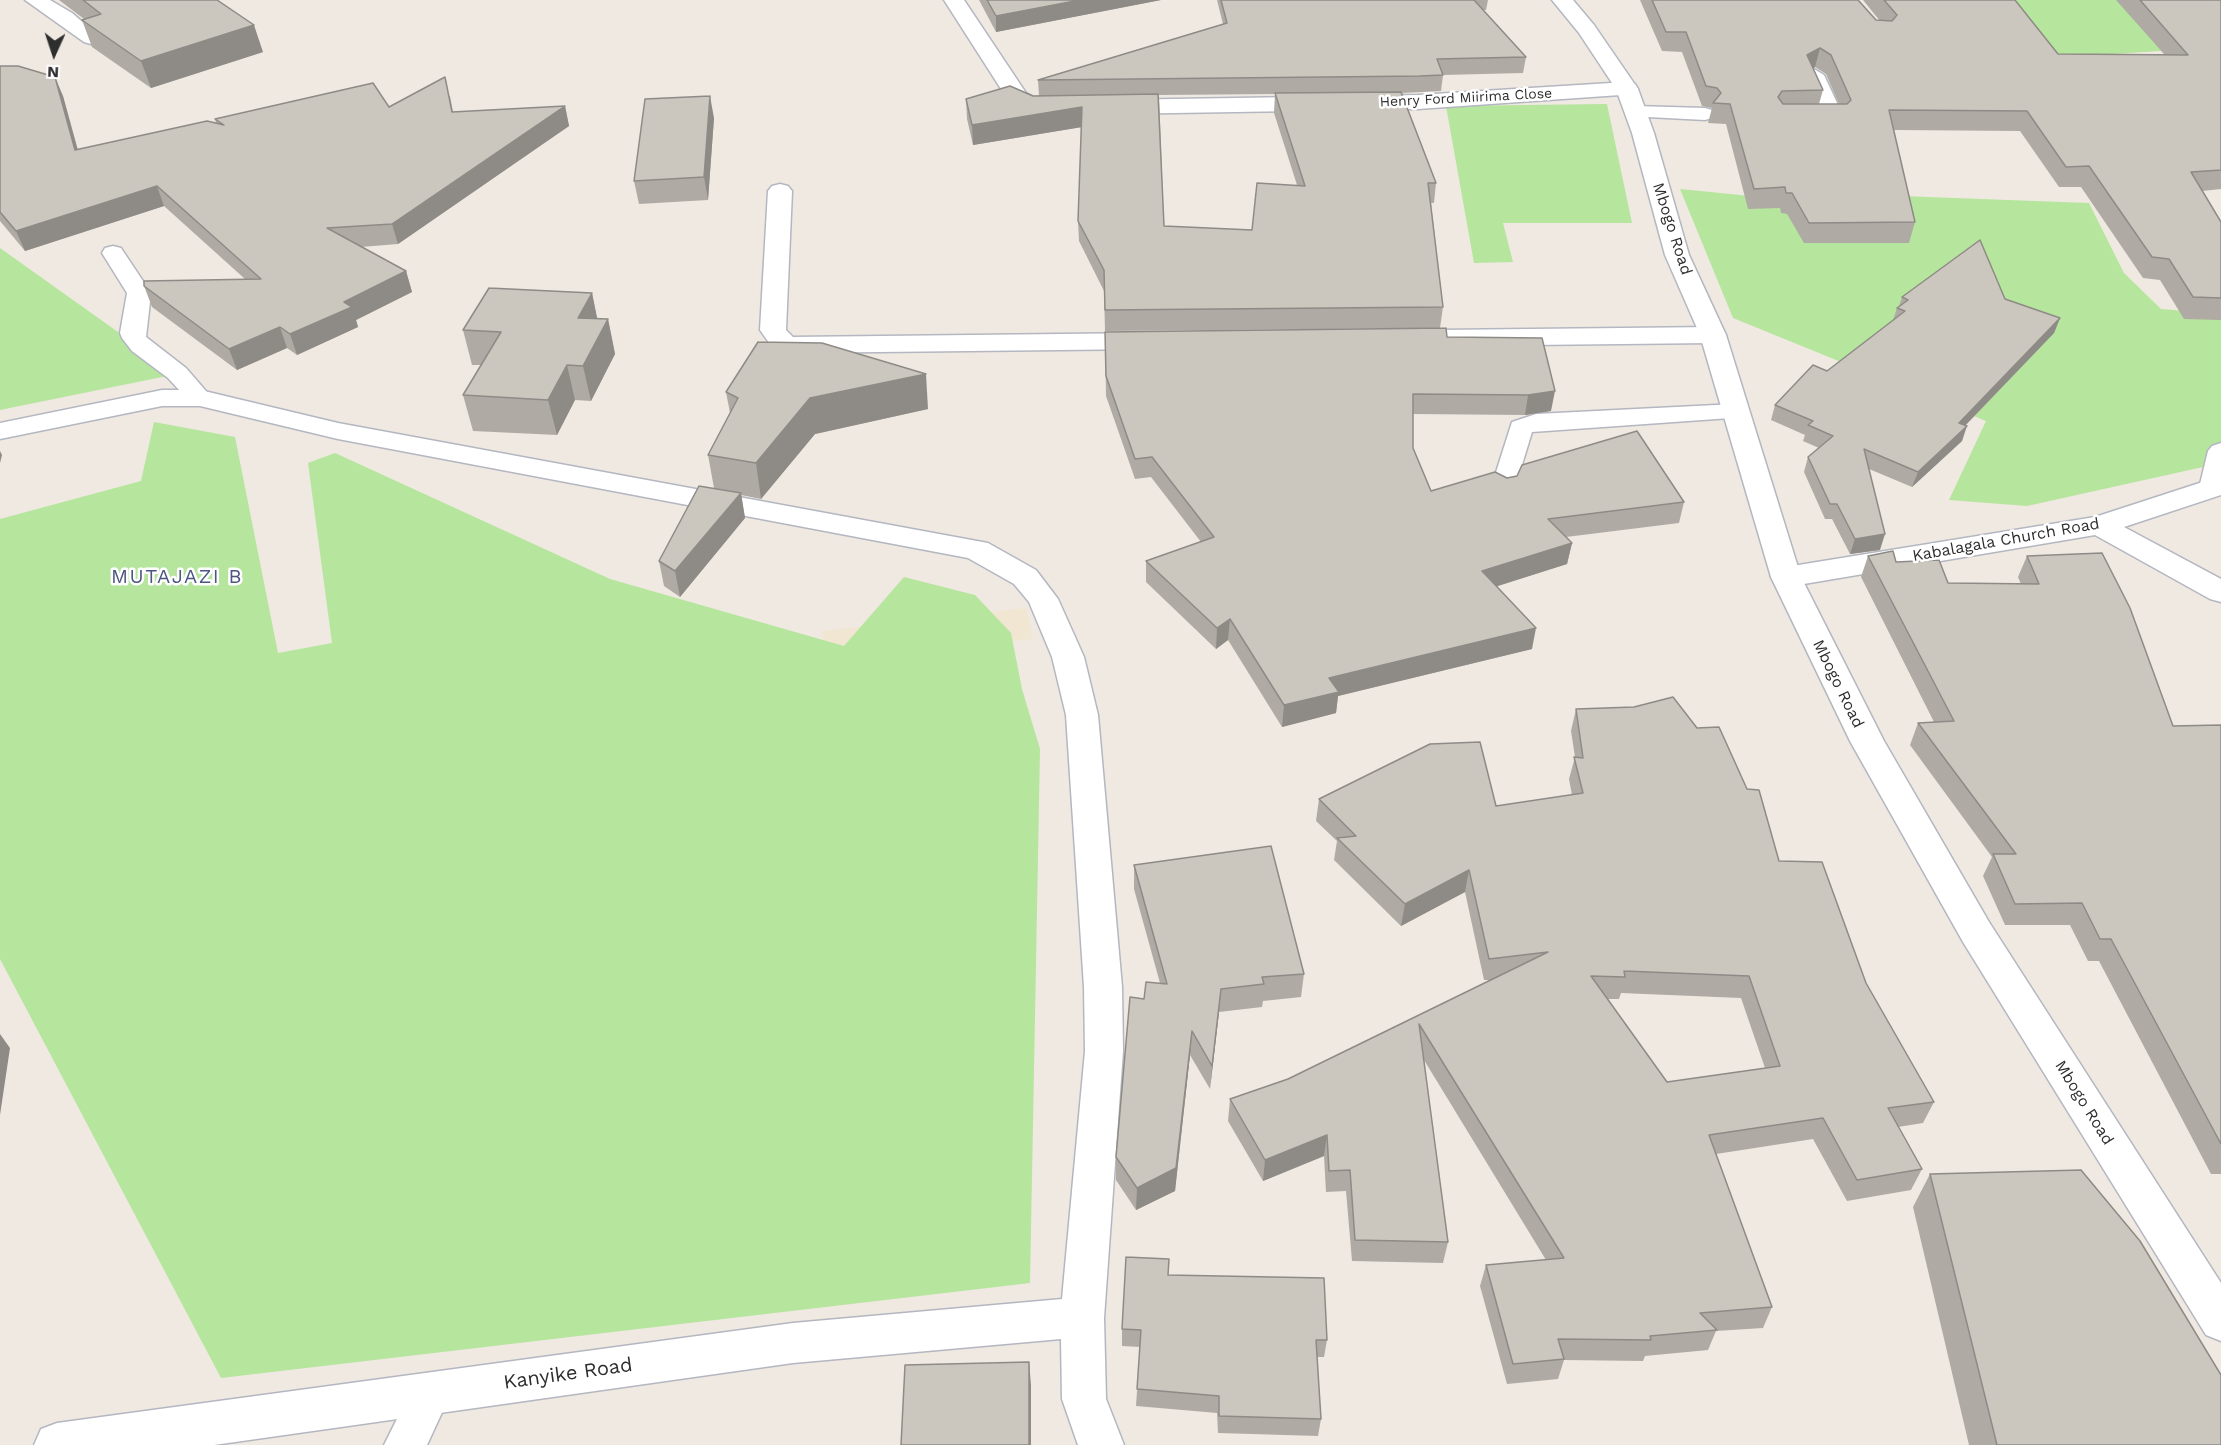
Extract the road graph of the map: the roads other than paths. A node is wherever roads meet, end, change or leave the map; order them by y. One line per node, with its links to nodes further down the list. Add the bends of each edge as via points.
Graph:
1 (35, 0): 4 (street)
2 (954, 0): 8 (street, via 1017,98 1034,106)
3 (1562, 0): 6 (street, Mbogo Road, via 1587,29)
4 (91, 38)
5 (1814, 75): 10 (lane, via 1834,118)
6 (1631, 101): 7 (street, Henry Ford Miirima Close); 9 (lane); 13 (street, Mbogo Road, via 1677,255)
7 (1088, 107)
8 (1058, 108)
9 (1705, 114)
10 (1785, 117)
11 (780, 191): 15 (street, via 773,330 788,345)
12 (113, 254): 16 (lane, via 139,293 134,338 177,373)
13 (1713, 335): 14 (street); 17 (street, Mbogo Road)
14 (1415, 338)
15 (1178, 341)
16 (200, 398): 18 (street, via 162,398); 25 (street, via 338,431 977,550 1025,577 1043,599 1068,657 1082,716 1104,1051)
17 (1736, 412): 21 (lane, via 1536,422 1521,427); 23 (street, Mbogo Road)
18 (0, 430)
19 (2221, 451): 20 (lane)
20 (2216, 487): 22 (street, Kabalagala Church Road)
21 (1504, 488)
22 (2099, 525): 23 (street, Kabalagala Church Road); 24 (street)
23 (1786, 577): 26 (street, Mbogo Road, via 1866,741 1976,932)
24 (2221, 592)
25 (1082, 1318): 27 (street, Kanyike Road, via 793,1343); 30 (street, via 1084,1399)
26 (2221, 1321)
27 (431, 1393): 28 (street, Kanyike Road); 29 (lane)
28 (57, 1445)
29 (405, 1445)
30 (1101, 1445)

